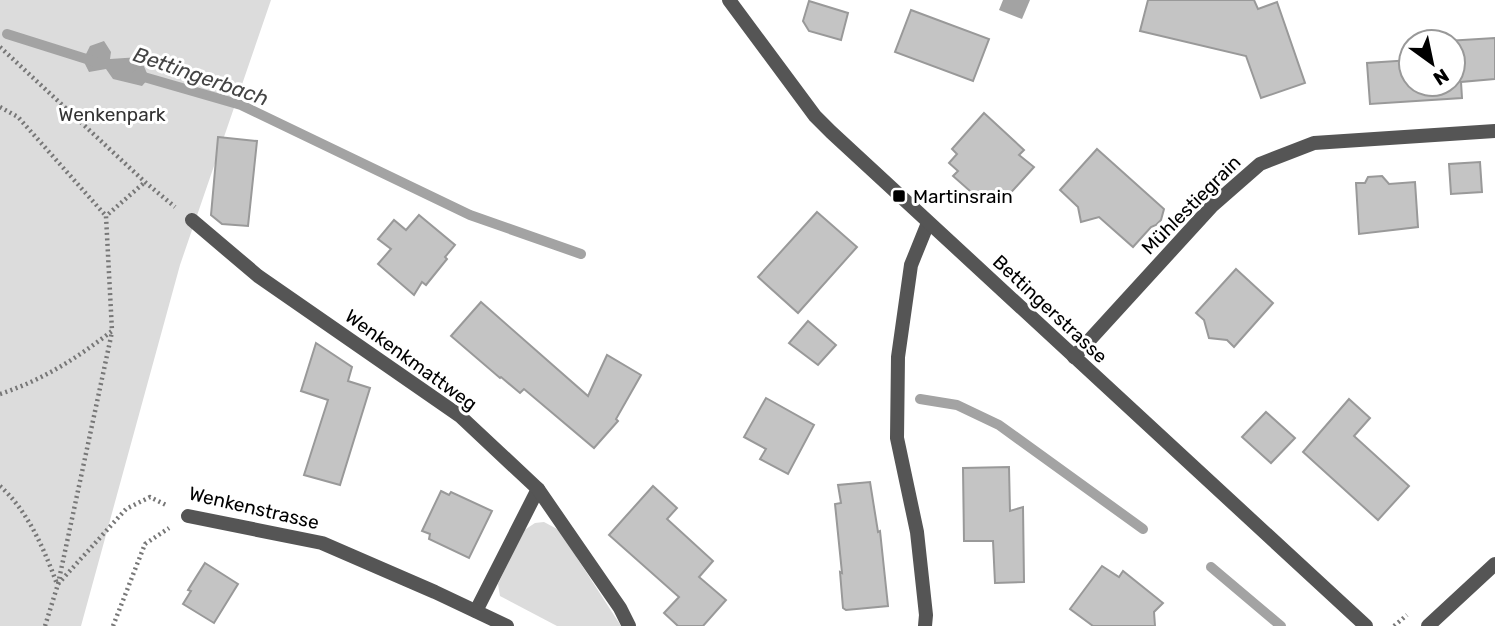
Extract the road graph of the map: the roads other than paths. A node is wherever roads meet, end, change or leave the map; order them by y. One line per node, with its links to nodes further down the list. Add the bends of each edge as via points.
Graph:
1 (729, 0): 4 (street, Bettingerstrasse, via 815,116)
2 (1495, 131): 5 (street, Mühlestiegrain, via 1314,143 1260,164 1212,206)
3 (192, 220): 6 (street, Wenkenkmattweg, via 258,276 460,416)
4 (928, 223): 5 (street, Bettingerstrasse); 12 (street, via 909,278 898,357 897,438 917,533)
5 (1074, 357): 13 (street, Bettingerstrasse)
6 (538, 489): 9 (street); 11 (street, Wenkenkmattweg)
7 (188, 516): 9 (street, Wenkenstrasse, via 322,543)
8 (1495, 564): 14 (street)
9 (476, 611): 10 (street, Wenkenstrasse)
10 (507, 626)
11 (629, 626)
12 (925, 626)
13 (1366, 626)
14 (1429, 626)

